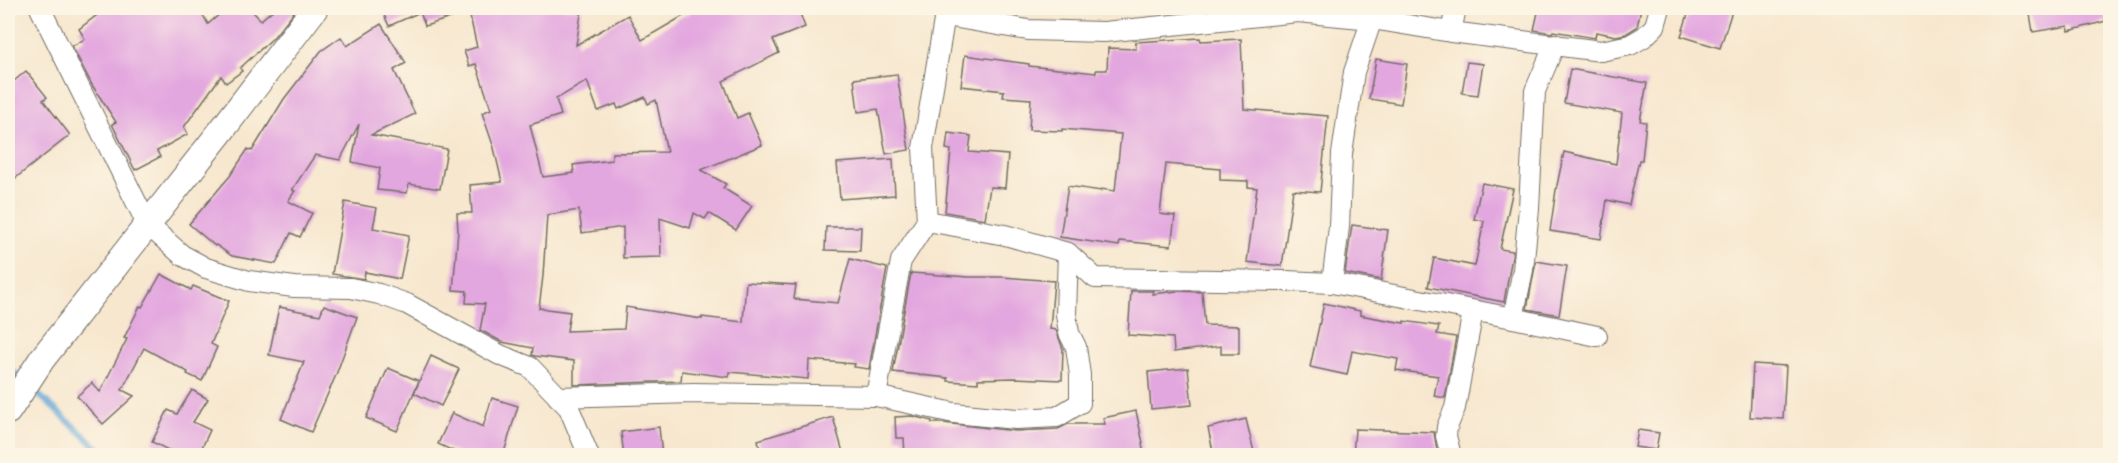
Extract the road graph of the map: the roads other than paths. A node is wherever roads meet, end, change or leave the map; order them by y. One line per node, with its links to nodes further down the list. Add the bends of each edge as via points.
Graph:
1 (40, 8): 10 (street)
2 (315, 8): 10 (main road)
3 (1456, 8): 7 (street)
4 (1660, 8): 8 (street, via 1655,26 1630,45 1601,51)
5 (946, 12): 6 (street, via 1028,30 1104,32 1298,12); 9 (street, via 923,148)
6 (1372, 20): 7 (street); 12 (street, via 1354,72 1342,154)
7 (1451, 32): 8 (street)
8 (1555, 44): 14 (street, via 1535,91 1524,260)
9 (927, 221): 11 (street, via 1005,235); 16 (street, via 901,261)
10 (147, 224): 17 (street, via 182,255 206,268 249,281 351,288 407,304 500,356 530,367); 18 (main road, via 42,359)
11 (1068, 253): 12 (street, via 1095,278); 16 (street, via 1066,314 1076,347 1080,403 1057,417 1017,419 954,413)
12 (1332, 284): 13 (street)
13 (1473, 311): 14 (street); 20 (street, via 1455,408 1447,427)
14 (1513, 318): 15 (street)
15 (1597, 336)
16 (876, 396): 17 (street, via 693,393)
17 (558, 397): 19 (street, via 569,408)
18 (10, 409)
19 (589, 456)
20 (1451, 456)

